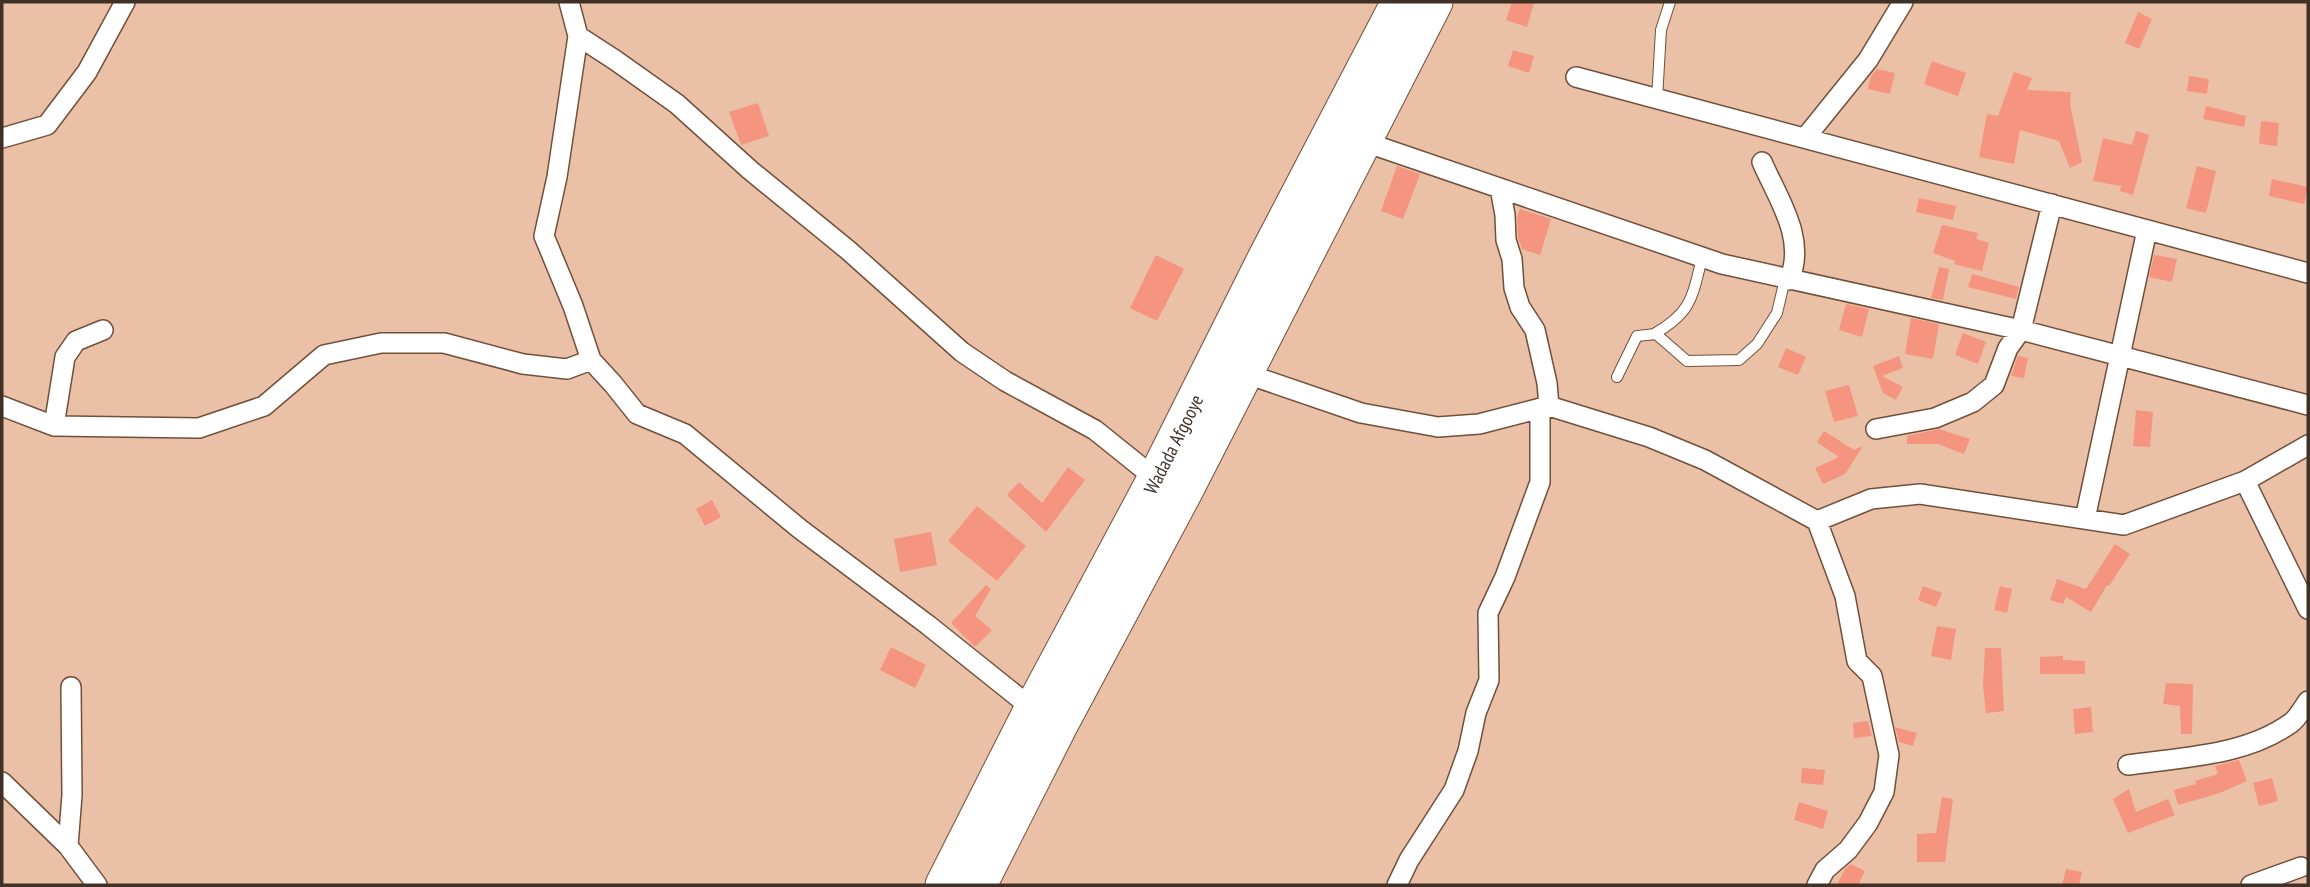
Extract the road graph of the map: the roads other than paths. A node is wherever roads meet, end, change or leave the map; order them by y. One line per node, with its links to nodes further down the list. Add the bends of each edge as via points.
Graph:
1 (125, 2): 10 (street, via 87,72 47,125)
2 (569, 2): 7 (street)
3 (1400, 2): 33 (highway, Wadada Afgooye)
4 (1434, 2): 12 (highway, Wadada Afgooye)
5 (1670, 2): 9 (lane, via 1661,30)
6 (1903, 2): 11 (street, via 1868,60)
7 (578, 36): 24 (street, via 544,236); 33 (street, via 677,104 962,352 1004,382 1095,430)
8 (1576, 77): 9 (street)
9 (1657, 99): 11 (street)
10 (2, 138)
11 (1805, 138): 15 (street)
12 (1362, 141): 14 (street); 25 (highway, Wadada Afgooye)
13 (1762, 162): 19 (street, via 1794,234 1794,268)
14 (1500, 188): 17 (street); 29 (street, via 1514,288 1535,330 1548,383)
15 (2052, 204): 16 (street); 21 (street)
16 (2147, 230): 18 (street); 23 (street)
17 (1702, 258): 19 (street); 22 (lane, via 1690,302 1675,322)
18 (2308, 273)
19 (1787, 279): 21 (street); 22 (lane, via 1777,313 1757,344 1739,360 1687,361)
20 (103, 330): 30 (street, via 76,341 65,357)
21 (2021, 330): 23 (street); 31 (street, via 2008,348 1994,385 1973,402 1935,418)
22 (1654, 334): 26 (lane, via 1637,336)
23 (2119, 356): 27 (street); 35 (street)
24 (591, 360): 30 (street, via 567,369 523,364 444,342 381,343 324,355 264,406 199,428); 40 (street, via 637,414 685,434)
25 (1244, 373): 29 (street, via 1361,413 1438,427 1479,424); 47 (highway, Wadada Afgooye)
26 (1617, 377)
27 (2308, 405)
28 (2, 406): 30 (street)
29 (1544, 407): 36 (street, via 1649,437 1705,460); 48 (street, via 1540,482 1488,612 1489,680 1468,751 1454,790)
30 (54, 426)
31 (1876, 429)
32 (2308, 445): 34 (street)
33 (1156, 479): 40 (highway, Wadada Afgooye)
34 (2245, 481): 35 (street, via 2124,525); 37 (street)
35 (2085, 519): 36 (street, via 1920,494 1871,499)
36 (1817, 521): 49 (street, via 1845,596 1857,661 1872,677 1889,755 1884,792 1868,823)
37 (2308, 609)
38 (71, 687): 43 (street)
39 (2308, 701): 41 (street, via 2293,722 2251,744)
40 (1034, 709): 46 (highway, Wadada Afgooye)
41 (2128, 765)
42 (2, 782): 43 (street)
43 (68, 846): 45 (street)
44 (2301, 867): 50 (street)
45 (97, 885)
46 (944, 885)
47 (978, 885)
48 (1397, 885)
49 (1817, 885)
50 (2251, 885)

